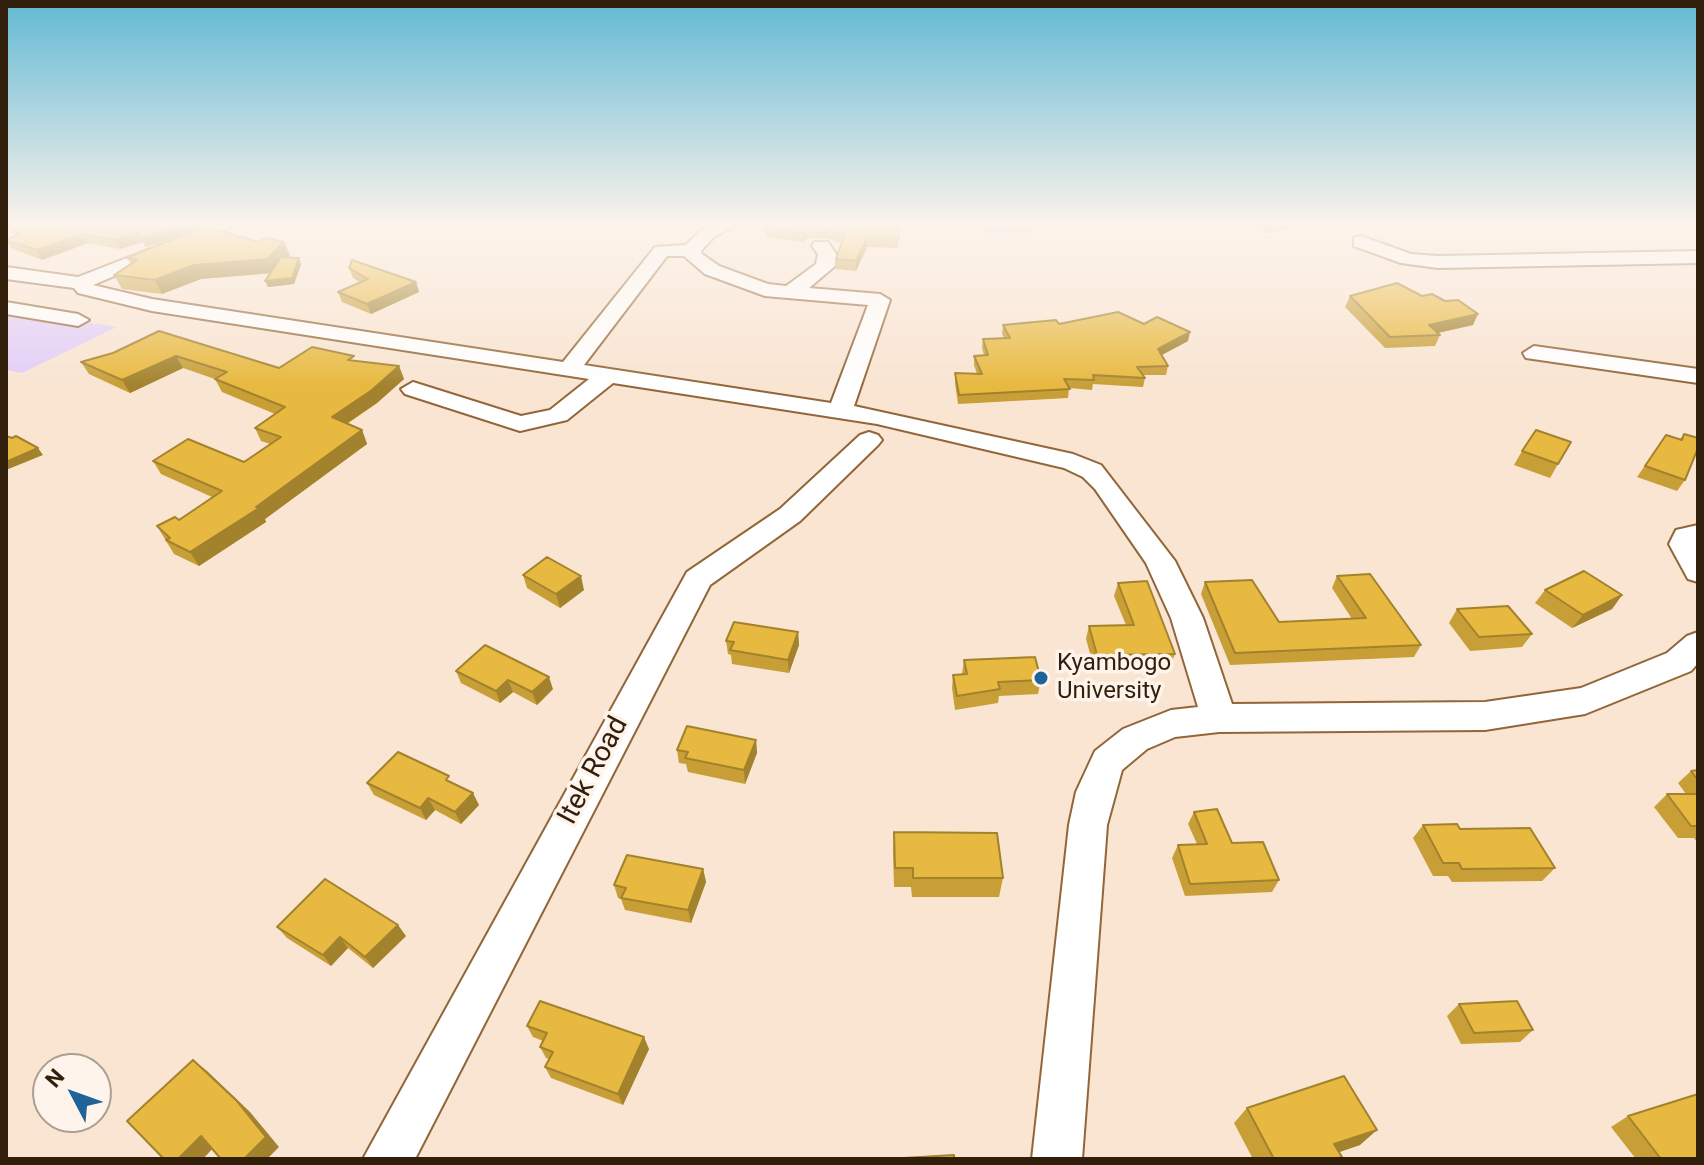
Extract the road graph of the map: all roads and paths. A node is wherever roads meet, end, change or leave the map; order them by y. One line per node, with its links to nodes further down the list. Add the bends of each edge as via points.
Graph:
1 (46, 278): 6 (street)
2 (92, 278): 6 (street)
3 (640, 278): 11 (street)
4 (731, 278): 7 (street)
5 (809, 278): 7 (street)
6 (80, 283): 11 (street, via 85,289 152,305)
7 (791, 292): 15 (street, via 880,300)
8 (6, 308): 9 (street)
9 (78, 320)
10 (1534, 353): 13 (street)
11 (568, 370): 12 (street)
12 (609, 375): 14 (street, via 558,415 520,424); 15 (street)
13 (1698, 376)
14 (413, 389)
15 (840, 411): 20 (street, via 1055,456 1092,471 1160,561 1187,618)
16 (869, 440): 21 (street, Itek Road, via 790,515 698,579)
17 (1698, 534): 18 (street, via 1686,537 1683,544)
18 (1698, 572)
19 (1698, 644): 20 (street, via 1679,662 1634,683 1571,703 1485,716)
20 (1219, 718): 22 (street, via 1171,724 1135,739 1108,761 1095,792 1082,863)
21 (388, 1159)
22 (1057, 1159)

